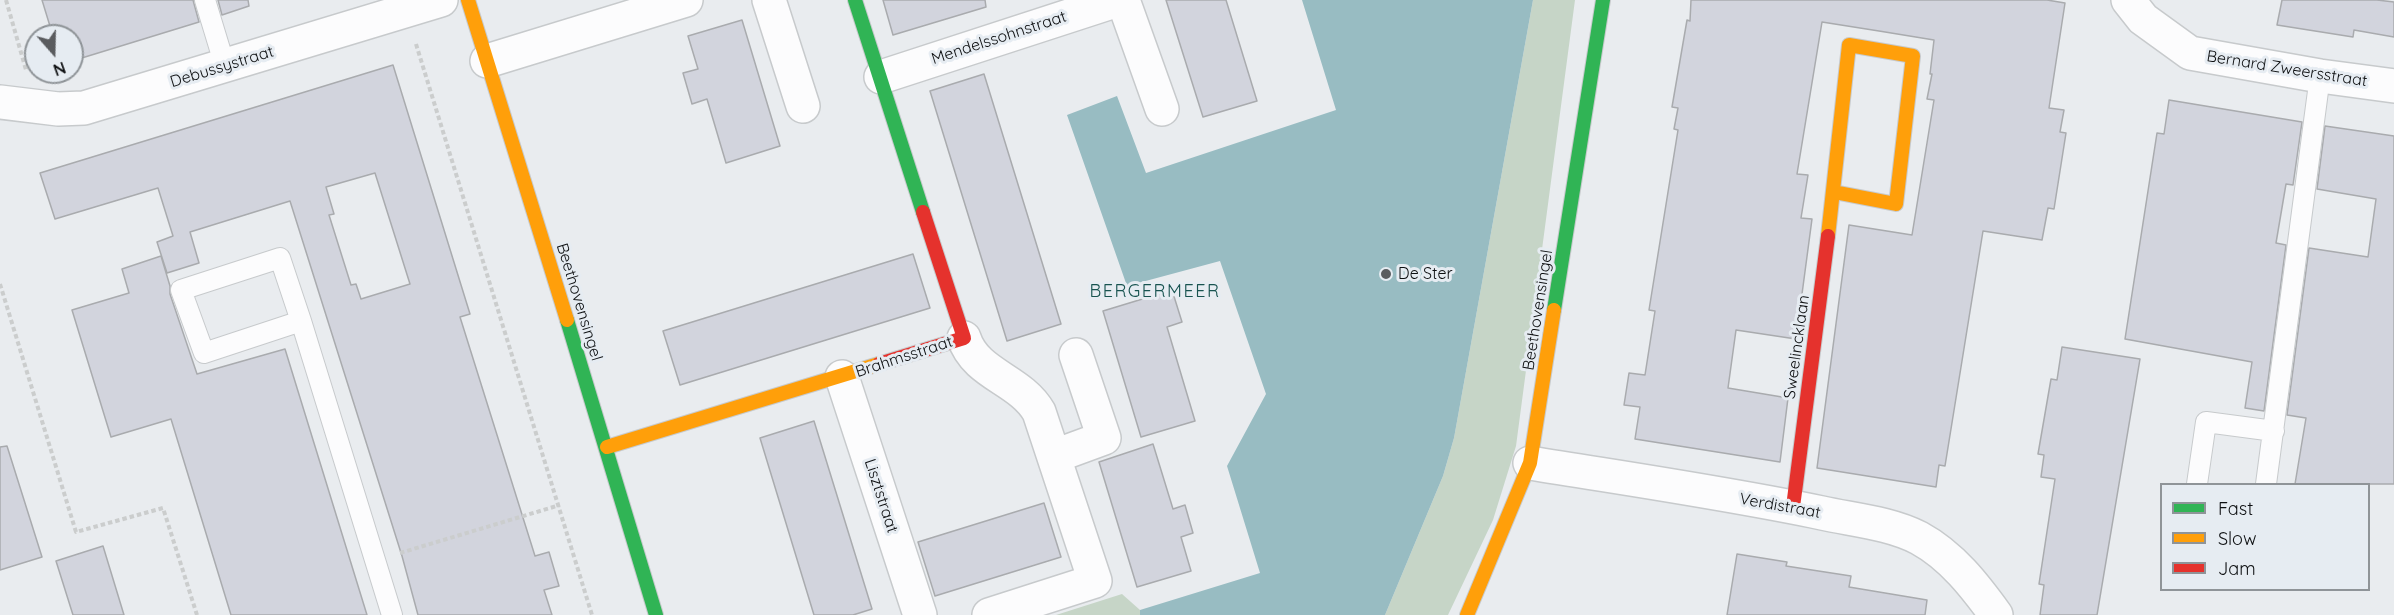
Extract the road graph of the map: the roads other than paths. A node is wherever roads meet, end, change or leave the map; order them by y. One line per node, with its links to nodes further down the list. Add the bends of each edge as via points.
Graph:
1 (205, 0): 12 (lane)
2 (441, 0): 12 (street, Debussystraat)
3 (468, 0): 11 (street, Beethovensingel)
4 (686, 0): 11 (street)
5 (769, 0): 17 (street)
6 (855, 0): 14 (street, Brahmsstraat)
7 (1118, 0): 14 (street, Mendelssohnstraat)
8 (1124, 0): 18 (street)
9 (1603, 0): 27 (street, Beethovensingel)
10 (2128, 0): 13 (street, Bernard Zweersstraat, via 2143,19 2190,53)
11 (487, 61): 25 (street, Beethovensingel)
12 (225, 66): 16 (street, Debussystraat, via 84,108)
13 (2320, 76): 15 (street, Bernard Zweersstraat); 24 (lane)
14 (881, 77): 21 (street, Brahmsstraat)
15 (2394, 86)
16 (0, 102)
17 (803, 106)
18 (1162, 109)
19 (1834, 192): 19 (street, via 1896,204 1913,56 1849,45); 30 (street, Sweelincklaan)
20 (301, 321): 20 (lane, via 280,258 181,290 204,353); 31 (lane)
21 (964, 338): 23 (street, Brahmsstraat); 26 (street, via 968,351 980,364 1032,399)
22 (1076, 355): 26 (street, via 1104,438)
23 (842, 377): 25 (street, Brahmsstraat); 33 (street, Lisztstraat)
24 (2274, 431): 28 (lane, via 2206,422); 29 (lane)
25 (607, 447): 32 (street, Beethovensingel)
26 (1055, 456): 34 (street, via 1095,581)
27 (1530, 463): 30 (street, Verdistraat); 35 (street, Beethovensingel)
28 (2197, 483)
29 (2266, 483)
30 (1793, 507): 36 (street, Verdistraat, via 1901,530 1921,539 1955,564)
31 (392, 615)
32 (656, 615)
33 (920, 615)
34 (988, 615)
35 (1467, 615)
36 (1996, 615)

